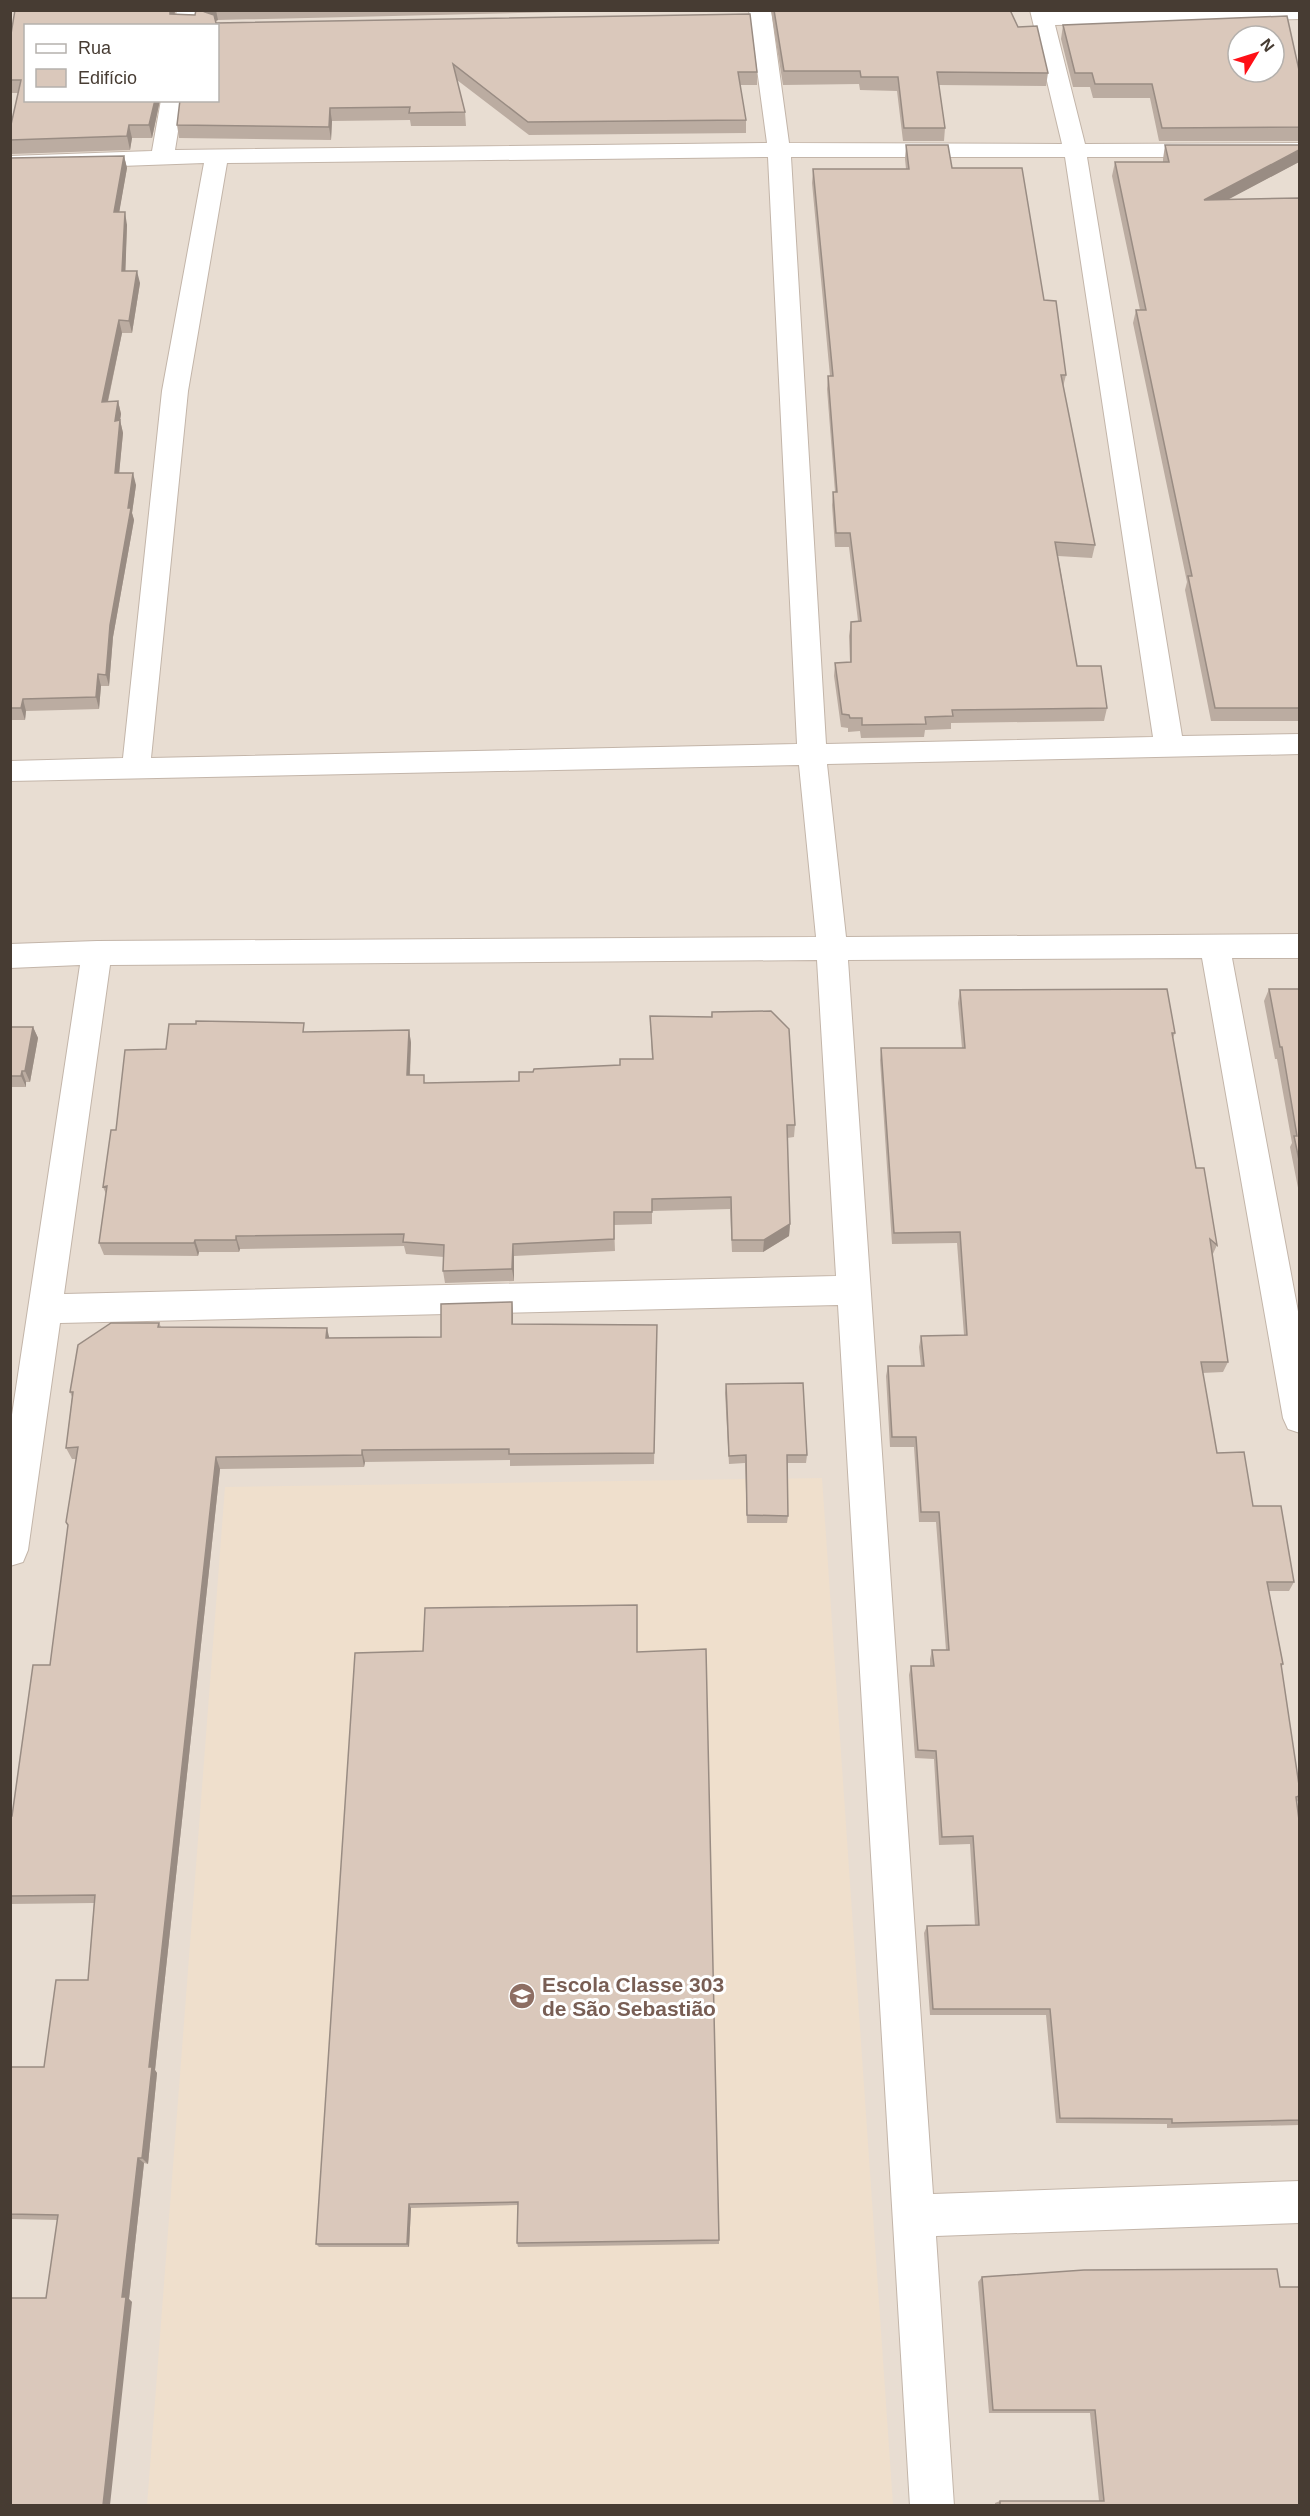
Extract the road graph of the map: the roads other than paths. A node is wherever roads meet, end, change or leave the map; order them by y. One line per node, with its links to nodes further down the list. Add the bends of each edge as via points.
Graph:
1 (1299, 13): 3 (street)
2 (760, 14): 4 (street); 7 (street)
3 (1042, 15): 8 (street)
4 (738, 18)
5 (172, 102): 9 (street)
6 (1299, 150): 8 (street)
7 (779, 151): 8 (street); 10 (street); 14 (street)
8 (1075, 152): 13 (street)
9 (163, 156): 10 (street); 11 (street)
10 (217, 156): 15 (street, via 175,391)
11 (10, 163)
12 (1299, 744): 13 (street)
13 (1169, 746): 14 (street)
14 (813, 754): 15 (street); 19 (street)
15 (136, 768): 16 (street)
16 (10, 771)
17 (1299, 946): 18 (street)
18 (1215, 948): 19 (street); 24 (street)
19 (832, 951): 20 (street); 22 (street)
20 (97, 953): 21 (street); 23 (street)
21 (10, 956)
22 (854, 1290): 23 (street); 27 (street)
23 (46, 1309): 25 (street)
24 (1299, 1418)
25 (10, 1550)
26 (1299, 2202): 27 (street)
27 (912, 2216): 28 (street)
28 (932, 2505)

